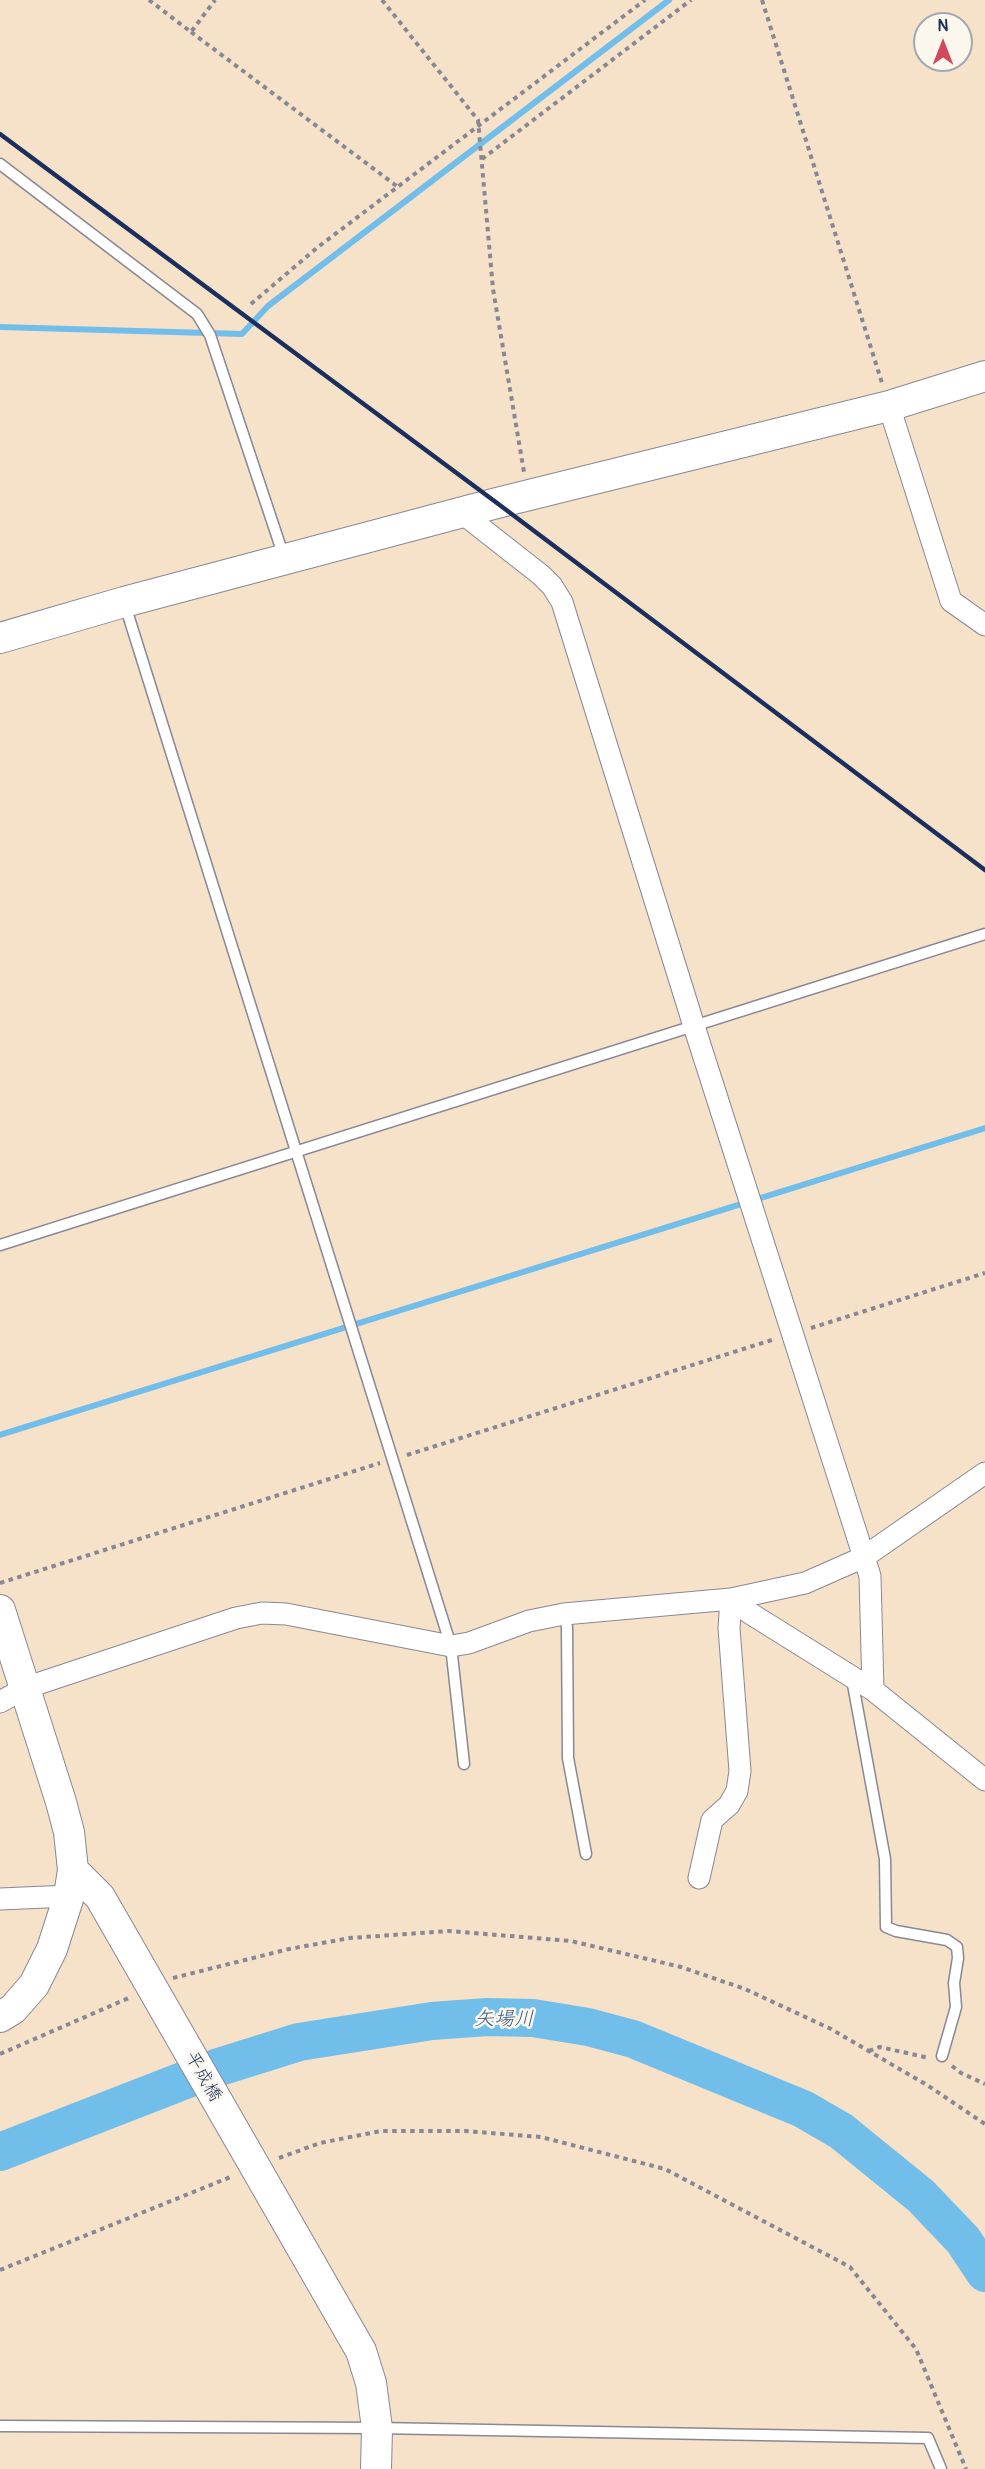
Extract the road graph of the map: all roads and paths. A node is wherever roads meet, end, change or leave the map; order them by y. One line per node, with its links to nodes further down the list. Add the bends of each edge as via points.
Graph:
1 (149, 0): 7 (path)
2 (214, 0): 7 (path)
3 (382, 0): 8 (path, via 478,120)
4 (645, 0): 10 (path)
5 (691, 0): 8 (path)
6 (762, 0): 13 (path)
7 (191, 32): 10 (path)
8 (482, 159): 14 (path, via 493,289)
9 (0, 164): 16 (lane, via 197,314 210,334)
10 (398, 188): 11 (path, via 318,247)
11 (251, 304)
12 (985, 376): 13 (street)
13 (889, 406): 14 (street); 18 (street, via 951,601)
14 (528, 497): 15 (street)
15 (462, 513): 16 (street); 21 (street, via 541,575 562,602)
16 (285, 561): 17 (street)
17 (124, 602): 19 (street); 22 (lane)
18 (985, 625)
19 (0, 638)
20 (985, 934): 21 (lane)
21 (694, 1026): 22 (lane); 25 (street)
22 (294, 1151): 23 (lane); 26 (lane)
23 (0, 1245)
24 (985, 1273): 25 (path)
25 (792, 1333): 26 (path); 28 (street)
26 (392, 1459): 29 (path); 33 (lane)
27 (985, 1473): 28 (street)
28 (864, 1557): 30 (street, via 805,1582); 35 (street, via 870,1576)
29 (0, 1583)
30 (731, 1599): 32 (street); 34 (street); 40 (street, via 729,1628 740,1771 737,1791 729,1805 712,1820)
31 (0, 1610): 36 (street)
32 (564, 1614): 33 (street); 39 (lane, via 568,1758)
33 (451, 1646): 36 (street, via 286,1614 262,1613 236,1618); 37 (lane)
34 (851, 1677): 35 (street); 47 (lane, via 885,1858 886,1927 947,1940 957,1947 956,2007)
35 (873, 1690): 38 (street)
36 (12, 1695): 41 (street, via 61,1802 69,1832)
37 (464, 1764)
38 (985, 1780)
39 (586, 1854)
40 (699, 1878)
41 (71, 1883): 42 (street); 45 (street, via 52,1949 34,1985 14,2009); 49 (street, 平成橋, via 100,1897)
42 (0, 1899)
43 (181, 1975): 48 (path, via 350,1938 449,1931 571,1941 681,1967 745,1989 831,2029)
44 (122, 2002): 46 (path)
45 (0, 2017)
46 (0, 2054)
47 (942, 2056)
48 (985, 2124)
49 (251, 2165): 50 (path); 52 (street, 平成橋, via 361,2351 371,2383); 55 (path, via 320,2143 381,2131 465,2131 541,2137 665,2169 850,2267 916,2349)
50 (0, 2270)
51 (0, 2426): 52 (lane)
52 (377, 2428): 53 (street, 平成橋); 54 (lane, via 928,2438)
53 (376, 2469)
54 (941, 2469)
55 (966, 2469)

